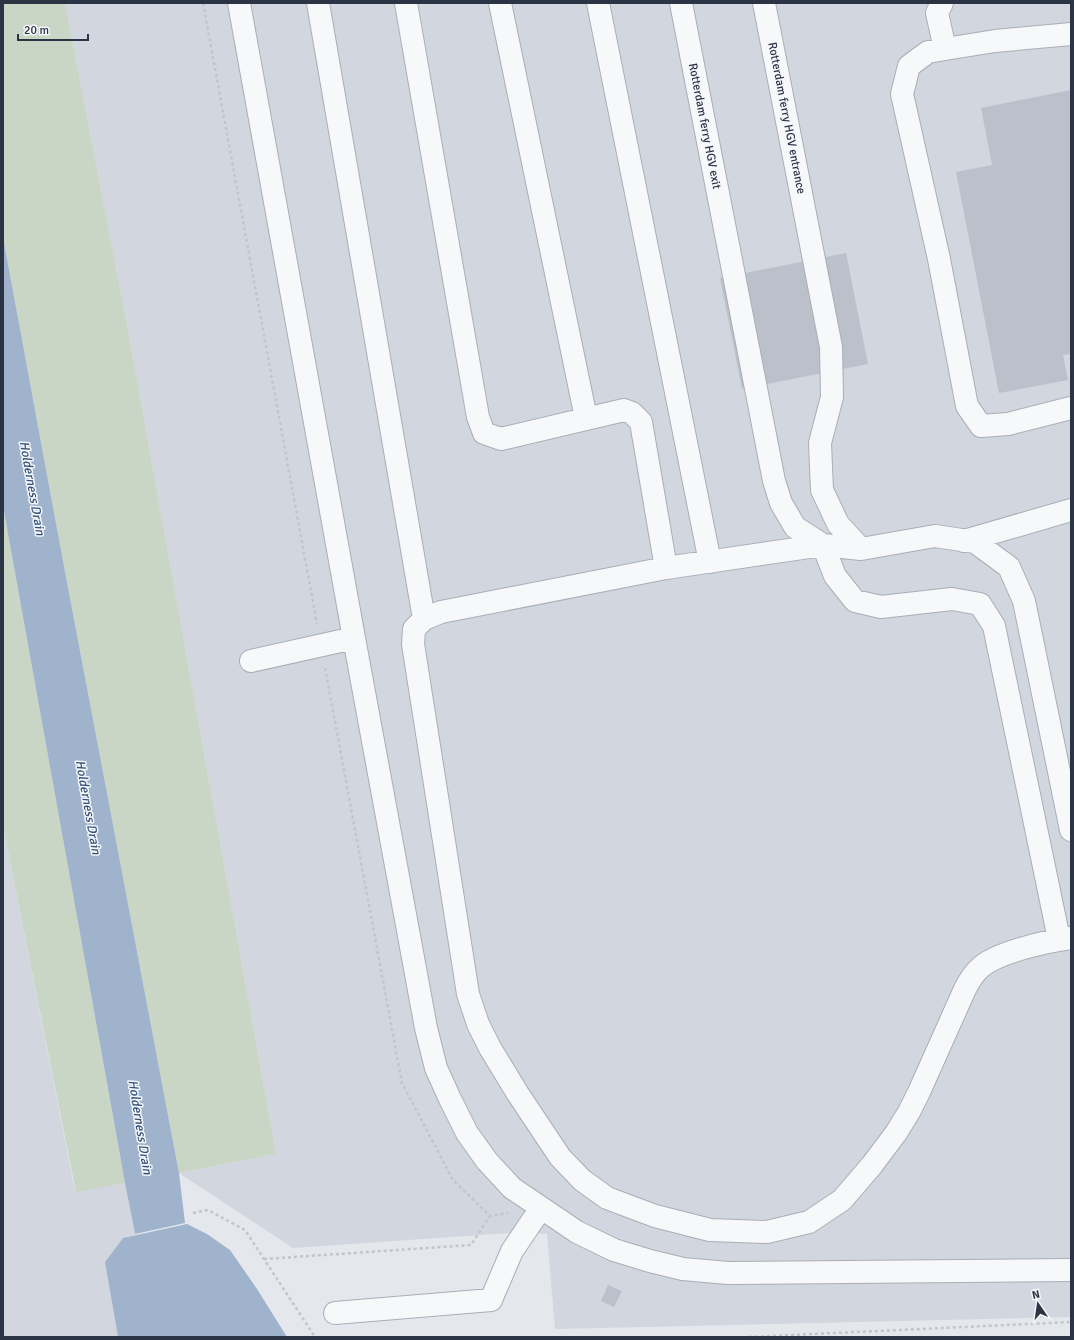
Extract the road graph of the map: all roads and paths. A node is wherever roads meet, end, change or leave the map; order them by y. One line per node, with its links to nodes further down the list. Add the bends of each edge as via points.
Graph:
1 (239, 3): 20 (street)
2 (318, 3): 19 (street)
3 (406, 3): 12 (street, via 478,417 484,433 501,438)
4 (500, 3): 12 (street)
5 (598, 3): 17 (street)
6 (681, 3): 15 (street, Rotterdam ferry HGV exit, via 774,481 781,503 795,527)
7 (764, 3): 16 (street, Rotterdam ferry HGV entrance, via 830,347 832,397 820,443 822,490 838,524)
8 (942, 3): 10 (street, via 937,13)
9 (1071, 34): 10 (street)
10 (945, 48): 11 (street, via 928,52 909,66 902,94 939,259 967,406 982,426 1008,424)
11 (1071, 408)
12 (586, 418): 18 (street, via 624,410 632,413 641,422)
13 (1071, 510): 14 (street)
14 (964, 541): 16 (street, via 935,536); 22 (street, via 975,542 1009,567 1024,601)
15 (823, 545): 16 (street); 17 (street); 23 (street, via 835,576 855,601 881,607 952,599 980,604 994,626)
16 (861, 549)
17 (710, 562): 18 (street)
18 (666, 568): 19 (street, via 441,612)
19 (424, 619): 23 (street, via 414,629 413,644 468,994 478,1024 490,1048 560,1157 582,1180 607,1198 655,1216 710,1230 767,1232 809,1222 842,1200 896,1133 919,1092 972,975 996,957)
20 (354, 638): 21 (street); 24 (street, via 426,1028 436,1068 467,1133 512,1188)
21 (251, 661)
22 (1071, 830)
23 (1065, 938)
24 (541, 1208): 28 (street, via 577,1232 614,1250 683,1270 728,1273); 29 (street, via 512,1251 491,1300)
25 (193, 1213): 27 (path, via 208,1210 246,1230)
26 (490, 1216): 27 (path, via 471,1245)
27 (264, 1259): 31 (path)
28 (1071, 1270)
29 (335, 1313)
30 (1071, 1322): 32 (path)
31 (315, 1337)
32 (749, 1337)

